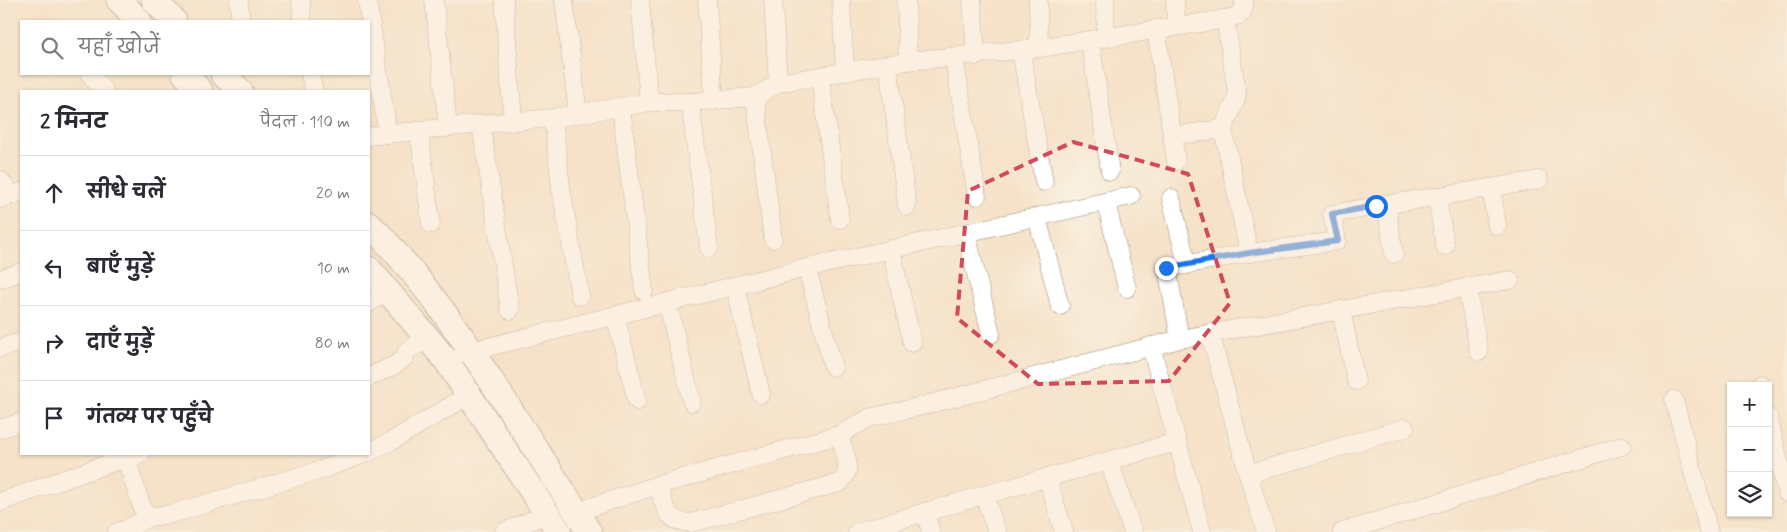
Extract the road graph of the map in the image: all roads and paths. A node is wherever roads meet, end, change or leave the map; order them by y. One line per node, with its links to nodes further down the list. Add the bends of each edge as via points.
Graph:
1 (119, 0): 19 (main road)
2 (154, 0): 20 (main road)
3 (301, 0): 21 (street)
4 (367, 0): 53 (street)
5 (434, 0): 50 (street)
6 (504, 0): 48 (street)
7 (564, 0): 46 (street)
8 (640, 0): 43 (street)
9 (707, 0): 42 (street)
10 (773, 0): 36 (street)
11 (840, 0): 30 (street)
12 (906, 0): 28 (street)
13 (972, 0): 26 (street)
14 (1038, 0): 25 (street)
15 (1105, 0): 24 (street)
16 (1175, 0): 22 (street)
17 (1244, 0): 18 (street, via 1244,12 1240,16)
18 (1225, 19): 22 (street); 51 (street, via 1237,92)
19 (138, 20)
20 (173, 20)
21 (302, 20)
22 (1176, 26): 23 (street)
23 (1156, 29): 24 (street); 55 (street)
24 (1098, 39): 25 (street); 57 (street)
25 (1030, 49): 26 (street); 60 (street)
26 (976, 56): 27 (street)
27 (954, 57): 28 (street); 63 (street)
28 (908, 61): 29 (street)
29 (888, 65): 30 (street); 69 (street)
30 (845, 72): 35 (street)
31 (91, 75): 37 (street)
32 (186, 75): 38 (main road)
33 (224, 75): 39 (main road)
34 (310, 75): 40 (street)
35 (820, 76): 36 (street); 71 (street)
36 (778, 83): 41 (street)
37 (103, 90)
38 (199, 90)
39 (239, 90)
40 (314, 90)
41 (754, 97): 42 (street); 76 (street)
42 (714, 101): 44 (street)
43 (649, 102): 44 (street); 45 (street)
44 (690, 102): 78 (street)
45 (621, 107): 46 (street); 91 (street)
46 (578, 114): 47 (street)
47 (553, 118): 48 (street); 92 (street, via 561,188)
48 (513, 122): 49 (street)
49 (481, 124): 50 (street); 96 (street)
50 (448, 127): 52 (street)
51 (1223, 128): 55 (street); 80 (street)
52 (419, 131): 53 (street); 72 (street)
53 (388, 134): 54 (street)
54 (370, 136)
55 (1172, 136): 56 (street)
56 (1176, 161)
57 (1110, 171)
58 (0, 180): 62 (street)
59 (1539, 180): 61 (street)
60 (1044, 182)
61 (1491, 188): 65 (street); 74 (street)
62 (11, 195)
63 (977, 196)
64 (1131, 196): 67 (street)
65 (1437, 197): 68 (street); 77 (street)
66 (1172, 198): 82 (street)
67 (1106, 202): 70 (street); 90 (street)
68 (1386, 204): 80 (street, via 1332,214 1338,241); 81 (street)
69 (906, 206)
70 (1037, 217): 75 (street); 95 (street)
71 (840, 219)
72 (431, 224)
73 (370, 225): 107 (main road, via 406,265)
74 (1497, 226)
75 (966, 233): 79 (street); 100 (street)
76 (773, 239)
77 (1445, 246)
78 (709, 248)
79 (891, 249): 83 (street); 104 (street)
80 (1249, 253): 82 (street)
81 (1394, 254)
82 (1186, 265): 102 (street, via 1166,268)
83 (807, 268): 88 (street); 110 (street)
84 (20, 272): 86 (street)
85 (370, 272): 93 (main road)
86 (0, 279)
87 (1510, 280): 89 (street)
88 (735, 286): 94 (street); 113 (street)
89 (1467, 287): 97 (street); 108 (street)
90 (1127, 288)
91 (644, 291)
92 (580, 296)
93 (378, 297): 101 (main road)
94 (667, 302): 98 (street); 117 (street)
95 (1060, 306)
96 (510, 310)
97 (1341, 310): 99 (street); 112 (street)
98 (615, 316): 107 (street); 116 (street)
99 (1210, 333): 102 (street); 129 (street)
100 (991, 334)
101 (428, 338): 109 (main road); 111 (street, via 395,364)
102 (1180, 339): 105 (street)
103 (20, 342): 106 (street)
104 (912, 343)
105 (1151, 346): 122 (street, via 869,418); 123 (street)
106 (0, 348)
107 (470, 350): 109 (street); 137 (main road)
108 (1479, 352)
109 (446, 360): 114 (main road)
110 (833, 367)
111 (370, 376)
112 (1356, 381)
113 (761, 394)
114 (469, 395): 125 (street); 138 (main road)
115 (1674, 400): 149 (street)
116 (637, 401)
117 (692, 402)
118 (20, 422): 121 (street)
119 (1770, 427): 132 (street)
120 (1406, 428): 129 (street)
121 (0, 430)
122 (839, 435): 131 (street); 131 (street, via 848,465 839,483 690,523 680,523 668,514)
123 (1177, 442): 128 (street); 146 (street)
124 (1622, 446): 148 (street)
125 (370, 452)
126 (361, 455): 136 (street, via 171,514)
127 (124, 457): 134 (street); 136 (street, via 144,512)
128 (1110, 461): 130 (street); 145 (street)
129 (1248, 474): 147 (street)
130 (1047, 477): 133 (street); 144 (street)
131 (658, 485): 137 (street)
132 (1787, 493)
133 (984, 495): 135 (street); 143 (street)
134 (0, 502)
135 (925, 512): 141 (street); 142 (street)
136 (149, 517): 139 (street)
137 (583, 522)
138 (553, 523): 140 (street)
139 (118, 532)
140 (504, 532)
141 (856, 532)
142 (931, 532)
143 (997, 532)
144 (1064, 532)
145 (1132, 532)
146 (1202, 532)
147 (1266, 532)
148 (1342, 532)
149 (1709, 532)

